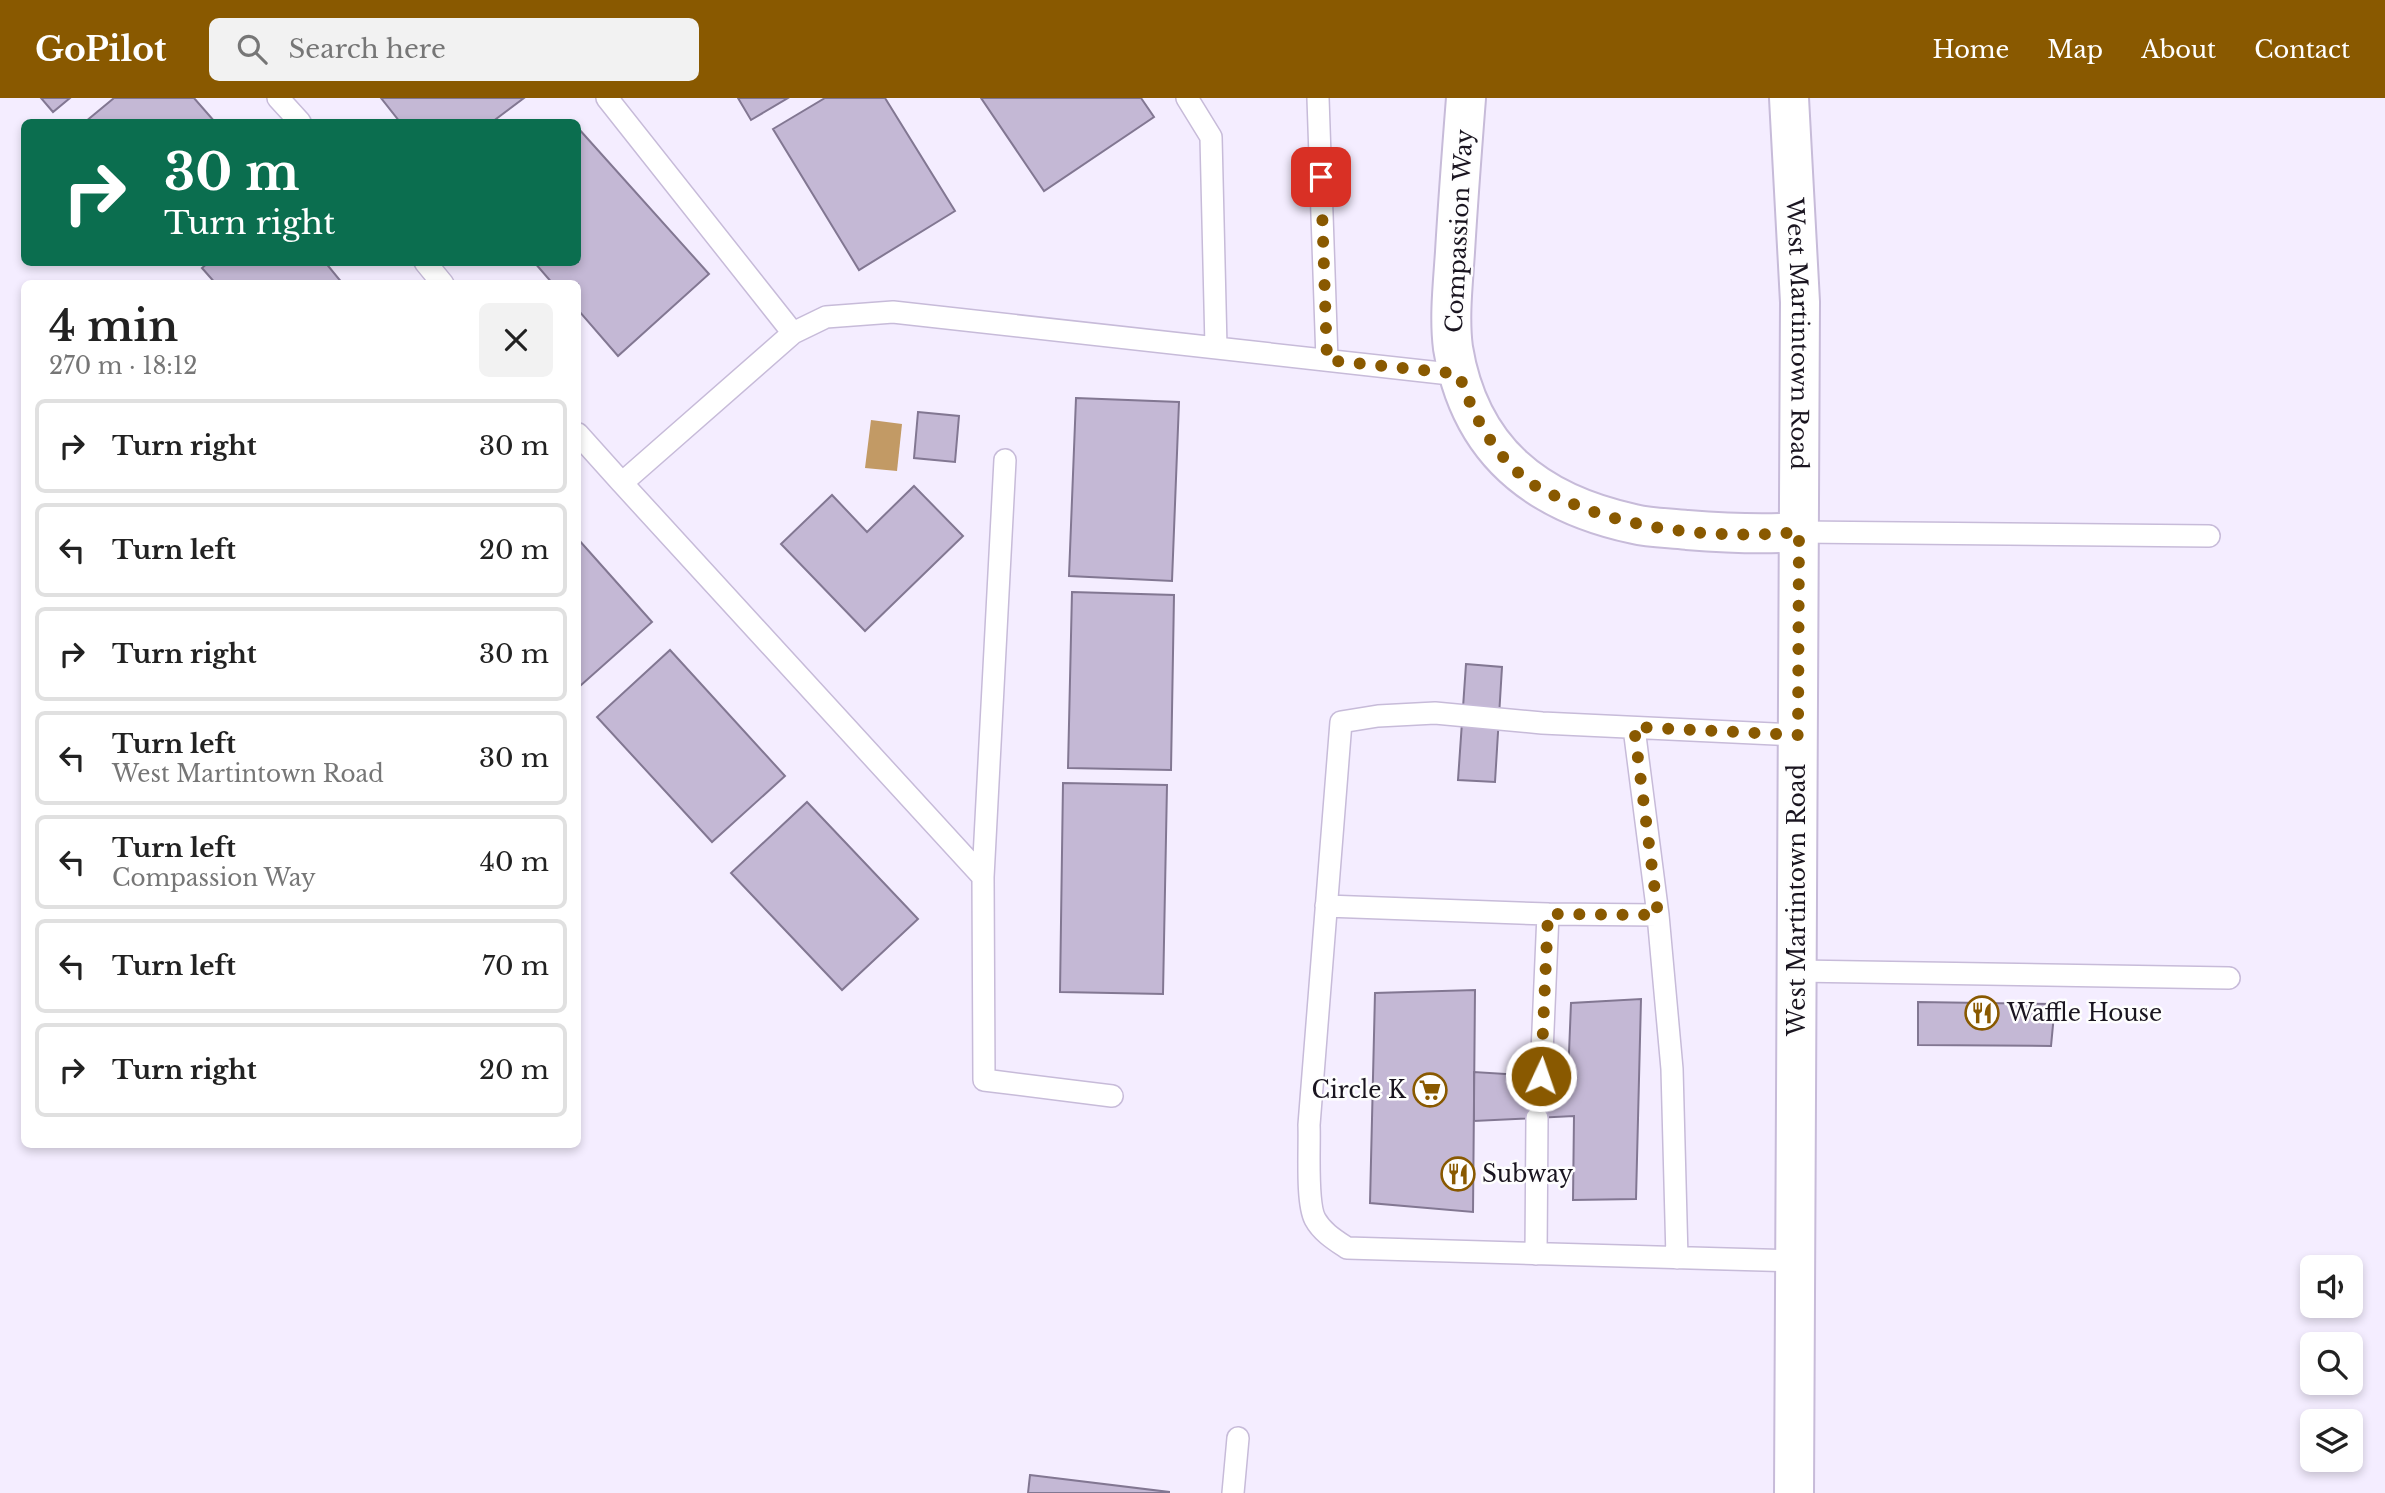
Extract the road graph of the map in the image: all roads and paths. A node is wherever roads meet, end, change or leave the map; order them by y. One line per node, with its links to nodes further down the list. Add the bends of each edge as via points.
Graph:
1 (278, 98): 7 (lane)
2 (607, 98): 10 (lane)
3 (1187, 98): 11 (lane, via 1211,136)
4 (1318, 98): 12 (lane)
5 (1466, 98): 13 (main road, Compassion Way, via 1452,301)
6 (1789, 98): 17 (main road, West Martintown Road, via 1800,302)
7 (297, 119)
8 (428, 266): 9 (lane)
9 (440, 280)
10 (793, 333): 11 (lane, via 826,317 893,312); 16 (lane)
11 (1216, 347): 12 (lane)
12 (1327, 360): 13 (lane)
13 (1459, 374): 17 (main road, Compassion Way, via 1484,433 1525,479 1596,515 1637,525 1713,532)
14 (581, 437): 16 (lane)
15 (1005, 460): 21 (lane)
16 (622, 483): 21 (lane)
17 (1799, 532): 18 (lane); 20 (main road, West Martintown Road)
18 (2209, 536)
19 (1634, 727): 20 (lane); 22 (lane, via 1435,713 1341,722); 24 (lane)
20 (1798, 735): 25 (main road, West Martintown Road)
21 (983, 877): 28 (lane, via 984,1080)
22 (1326, 906): 23 (lane); 30 (lane, via 1309,1125 1314,1217 1328,1235 1347,1248)
23 (1548, 914): 24 (lane); 27 (lane)
24 (1658, 915): 31 (lane, via 1672,1069)
25 (1797, 971): 26 (lane); 32 (main road, West Martintown Road)
26 (2228, 978)
27 (1541, 1076)
28 (1112, 1096)
29 (1537, 1118): 30 (lane)
30 (1536, 1254): 31 (lane)
31 (1677, 1258): 32 (lane)
32 (1795, 1261): 35 (main road, West Martintown Road)
33 (1238, 1438): 34 (lane)
34 (1233, 1493)
35 (1794, 1493)

